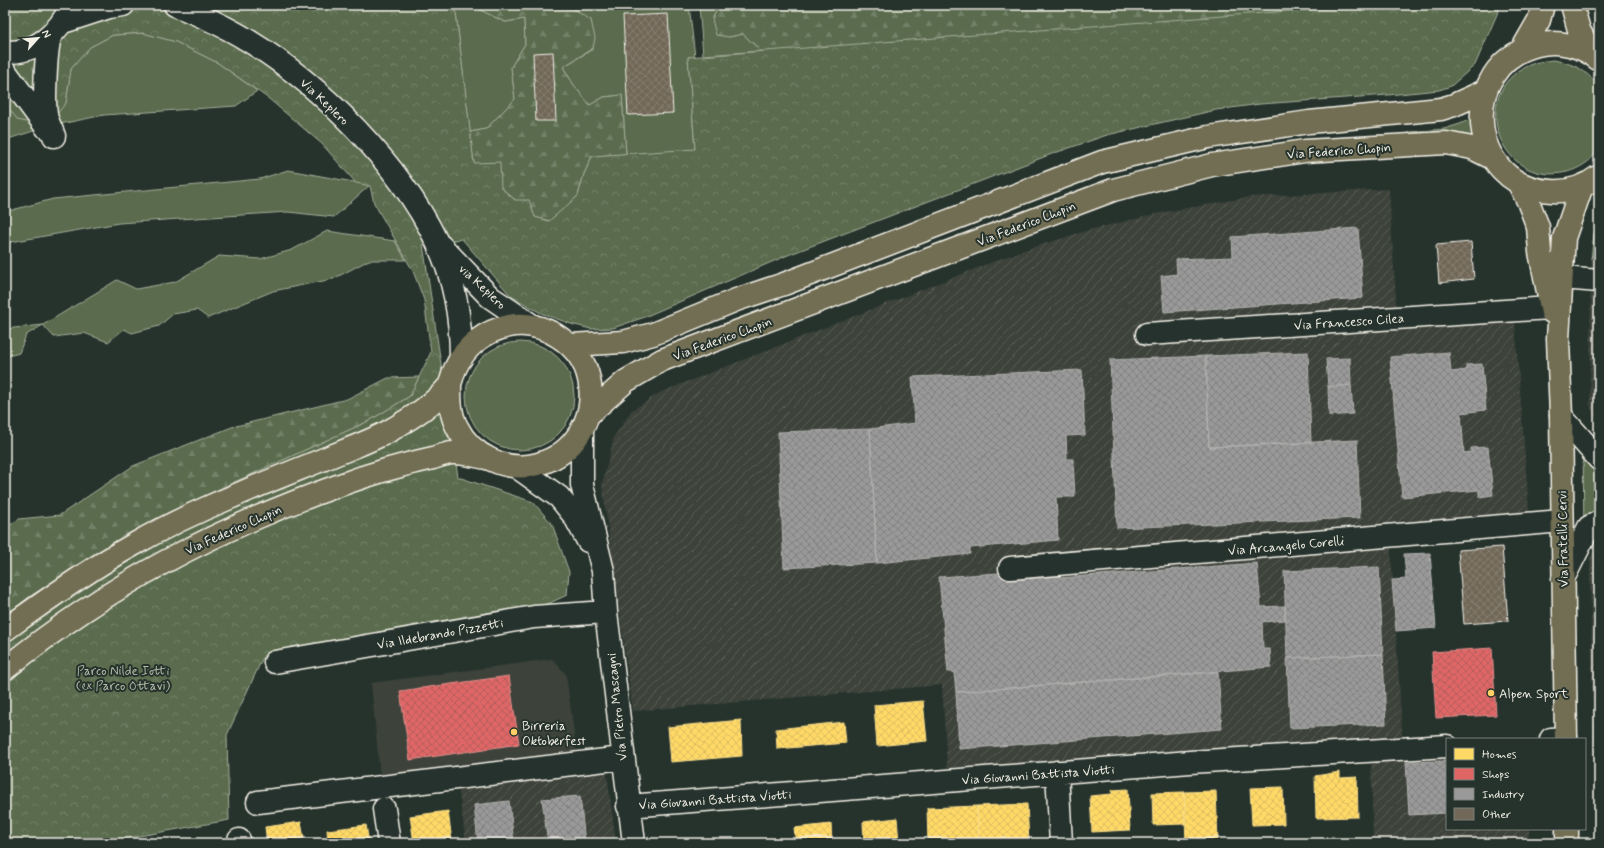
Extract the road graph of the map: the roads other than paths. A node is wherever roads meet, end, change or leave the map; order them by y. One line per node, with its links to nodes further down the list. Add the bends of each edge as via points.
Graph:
1 (123, 5): 5 (street)
2 (176, 5): 14 (street, Via Keplero, via 248,40 274,57 327,101 386,164)
3 (1543, 5): 6 (main road, Via Fratelli Cervi, via 1539,20)
4 (1572, 5): 8 (main road, Via Fratelli Cervi, via 1579,30)
5 (62, 21): 7 (street, via 38,44 24,50); 9 (street, via 46,51 44,107 54,136)
6 (1523, 48): 8 (main road, Via Fratelli Cervi, via 1546,43 1570,44); 10 (main road, Via Fratelli Cervi, via 1507,60)
7 (5, 52)
8 (1595, 57)
9 (5, 71)
10 (1485, 91): 11 (main road, Via Fratelli Cervi, via 1481,117); 21 (main road, via 1441,109 1309,122 1208,137 1102,162 736,300 653,334 623,342)
11 (1492, 158): 13 (main road, Via Fratelli Cervi, via 1503,173); 25 (main road, Via Federico Chopin, via 1472,148 1446,143 1305,151 1212,165 1113,190 662,360 626,381)
12 (1590, 181): 13 (main road, Via Fratelli Cervi, via 1561,192 1540,191); 15 (main road, Via Fratelli Cervi, via 1564,238)
13 (1519, 184): 17 (main road, Via Fratelli Cervi, via 1538,227)
14 (436, 240): 18 (street, via Keplero, via 490,297); 22 (street, via Keplero, via 453,286 459,312)
15 (1562, 278): 16 (street); 20 (main road, Via Fratelli Cervi)
16 (1599, 281)
17 (1551, 308): 19 (street, Via Francesco Cilea); 20 (main road, Via Fratelli Cervi)
18 (533, 326): 21 (main road, Via Federico Chopin, via 553,333); 22 (main road, Via Federico Chopin, via 512,325 492,331 474,342)
19 (1147, 334)
20 (1558, 339): 24 (main road, Via Fratelli Cervi)
21 (570, 345): 25 (main road, Via Federico Chopin, via 589,377 591,396)
22 (460, 358): 23 (main road, Via Federico Chopin)
23 (450, 385): 26 (main road, Via Federico Chopin, via 450,407 457,428 470,445); 35 (main road, via 425,407 389,431 232,496 132,545)
24 (1561, 416): 27 (street); 29 (main road, Via Fratelli Cervi)
25 (585, 422): 28 (main road, Via Federico Chopin, via 570,446 554,458 536,465); 32 (street, Via Pietro Mascagni, via 582,485)
26 (487, 459): 28 (main road, Via Federico Chopin); 37 (main road, Via Federico Chopin, via 452,453 363,477 263,514 168,559 96,602)
27 (1599, 459)
28 (517, 467): 32 (street, Via Pietro Mascagni, via 559,497 575,517)
29 (1562, 521): 31 (street, Via Arcangelo Corelli); 33 (main road, Via Fratelli Cervi)
30 (1599, 522): 33 (street, via 1590,527)
31 (1010, 568)
32 (603, 571): 34 (street, Via Pietro Mascagni)
33 (1563, 579): 38 (main road, Via Fratelli Cervi)
34 (606, 612): 36 (street, Via Ildebrando Pizzetti, via 534,617); 40 (street, Via Pietro Mascagni)
35 (5, 630)
36 (275, 662)
37 (5, 669)
38 (1561, 738)
39 (1446, 746): 41 (street, Via Giovanni Battista Viotti)
40 (622, 758): 42 (street); 43 (street, Via Pietro Mascagni)
41 (1057, 772): 43 (street, Via Giovanni Battista Viotti); 48 (street)
42 (258, 802)
43 (628, 806): 47 (street, Via Pietro Mascagni)
44 (384, 809): 46 (street)
45 (1567, 830): 49 (main road)
46 (389, 843)
47 (634, 843)
48 (1061, 843)
49 (1568, 843)

